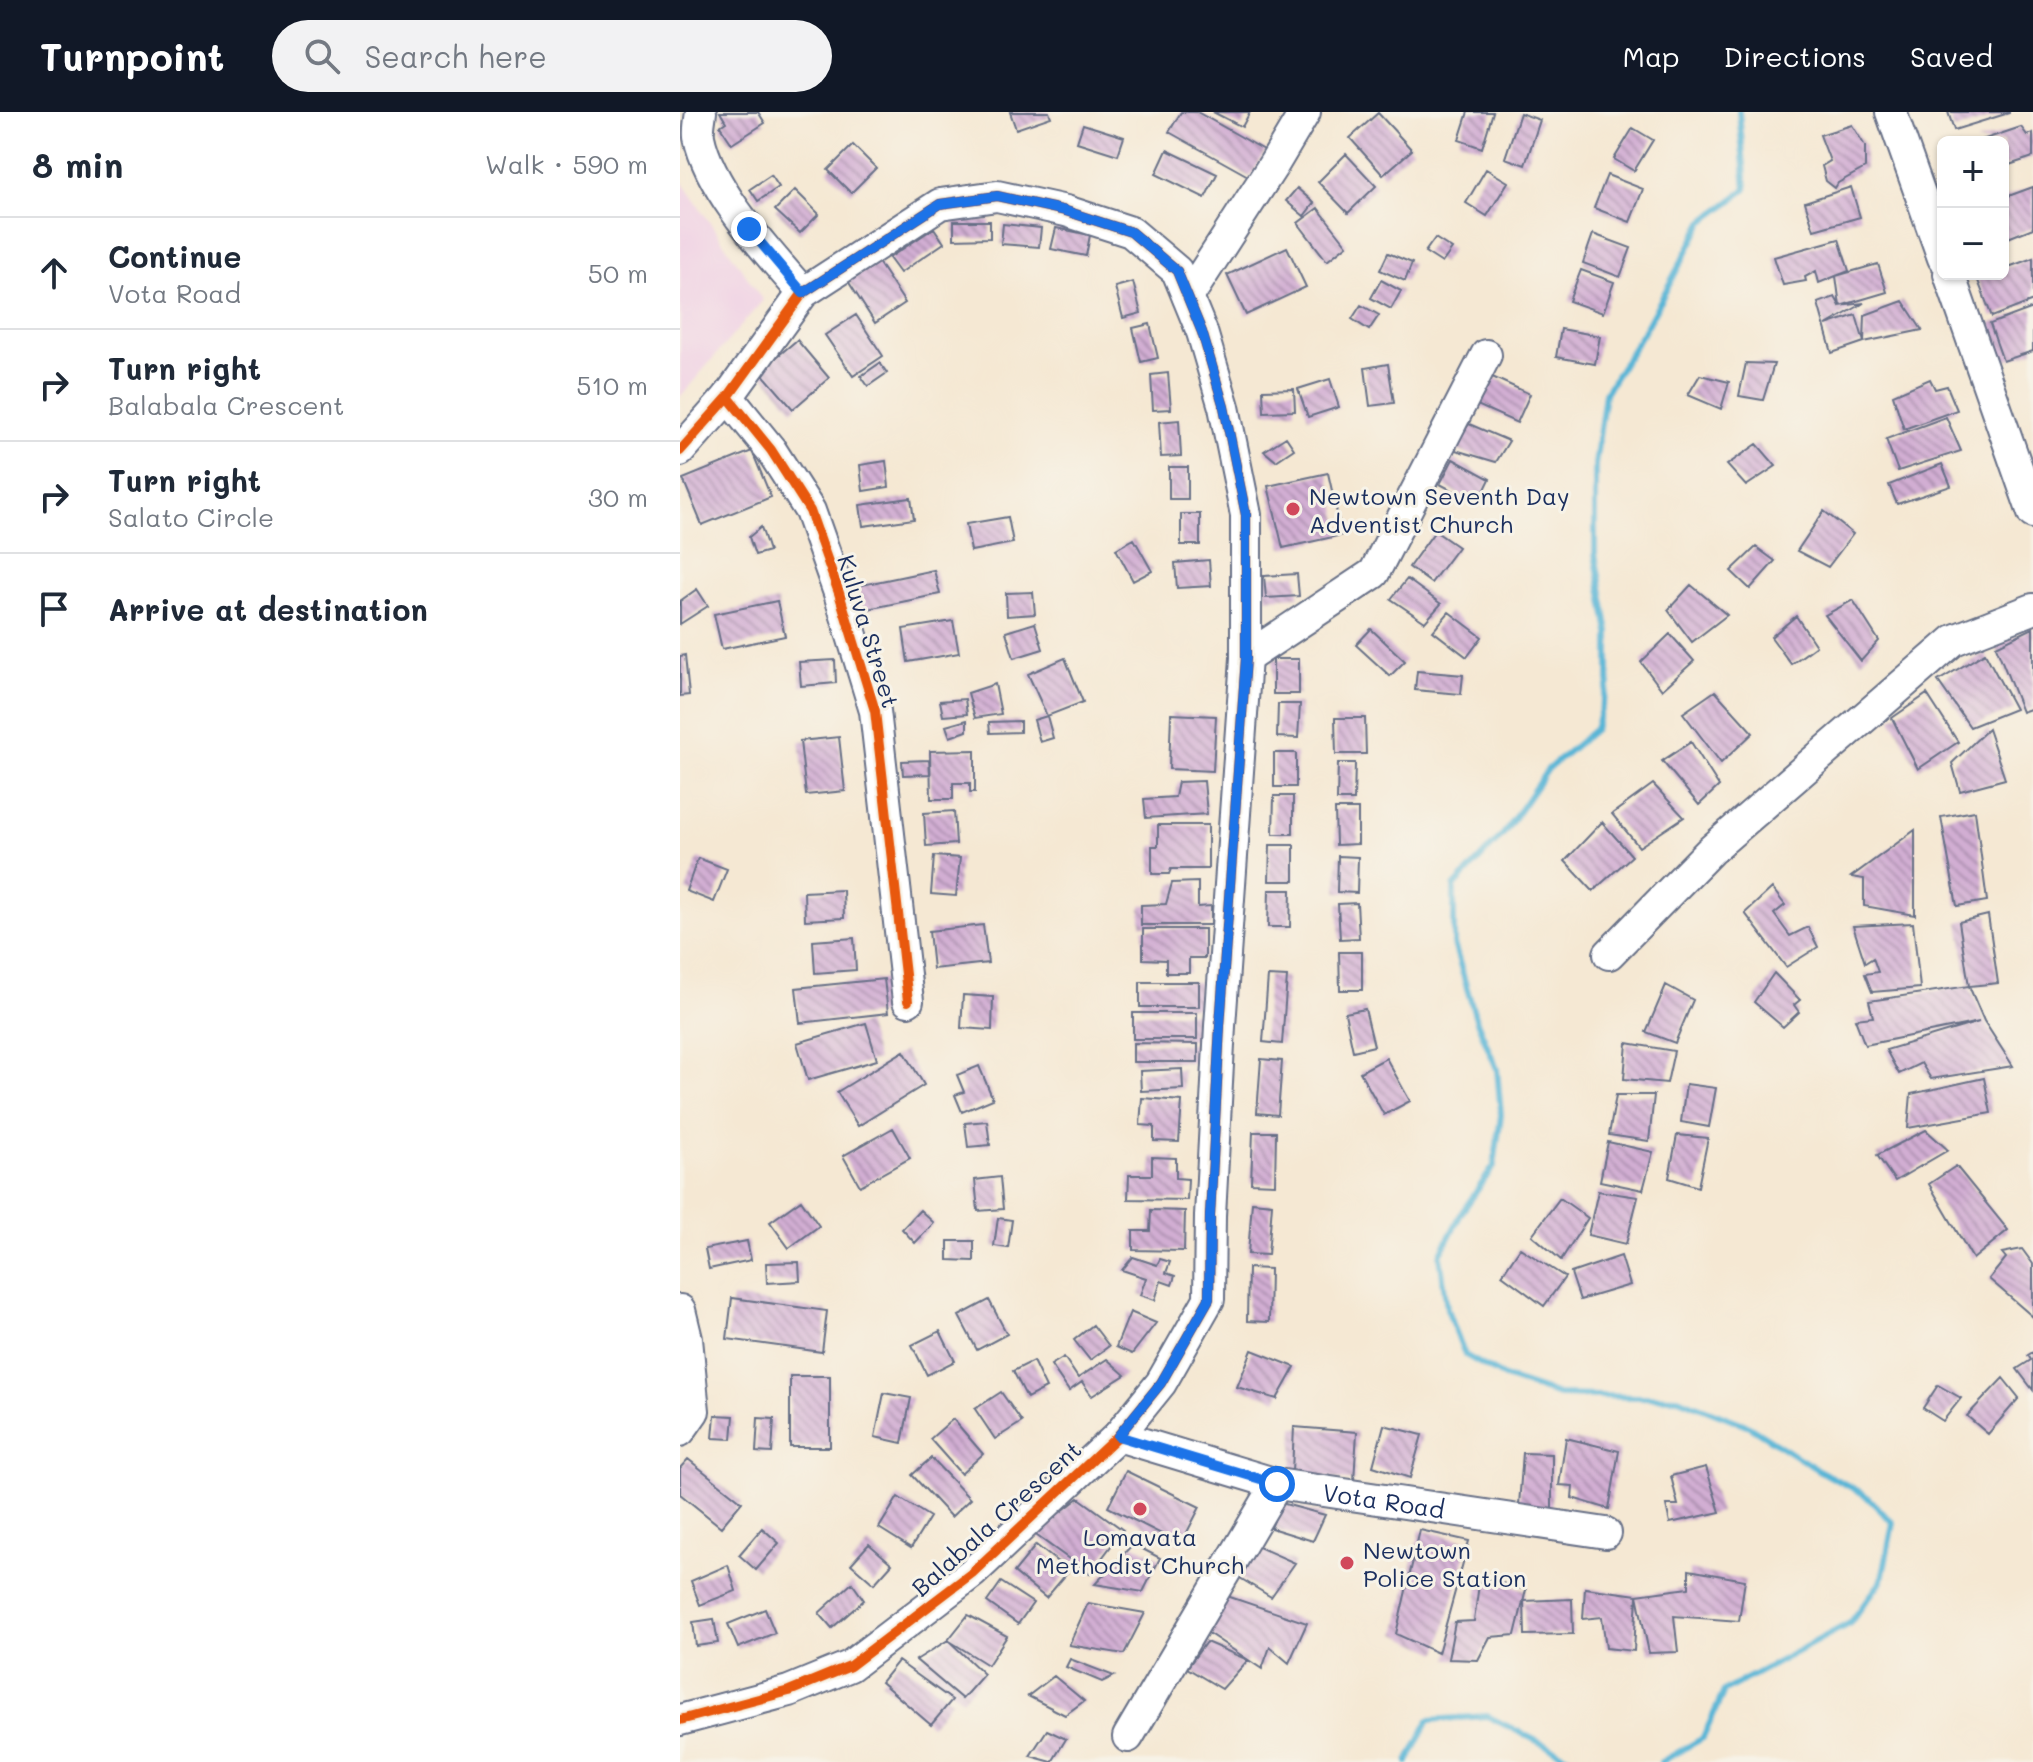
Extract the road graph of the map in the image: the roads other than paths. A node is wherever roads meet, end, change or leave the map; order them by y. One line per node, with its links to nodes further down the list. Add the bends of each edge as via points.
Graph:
1 (701, 112): 6 (street, via 699,136 713,175 749,229)
2 (1305, 112): 7 (street)
3 (1891, 112): 4 (street)
4 (1937, 241)
5 (1951, 280): 11 (street)
6 (803, 293): 7 (street, Balabala Crescent, via 940,204 997,196 1131,232 1177,271); 9 (street, Balabala Crescent)
7 (1188, 297): 13 (street, Balabala Crescent, via 1224,407 1246,515)
8 (1486, 355): 13 (street, via 1374,573)
9 (728, 397): 10 (street, Balabala Crescent); 15 (street, Kuluva Street, via 810,511 875,711)
10 (680, 451)
11 (2033, 513)
12 (2033, 609): 14 (street, via 1954,640 1710,851)
13 (1246, 658): 18 (street, Balabala Crescent, via 1220,1026 1209,1299 1161,1383)
14 (1609, 954)
15 (908, 1001)
16 (680, 1310): 17 (street, via 694,1411)
17 (680, 1431)
18 (1118, 1436): 19 (street, Vota Road); 21 (street, Balabala Crescent, via 972,1573 850,1666 789,1691)
19 (1277, 1484): 20 (street, Vota Road); 22 (street)
20 (1606, 1533)
21 (680, 1720)
22 (1128, 1737)

